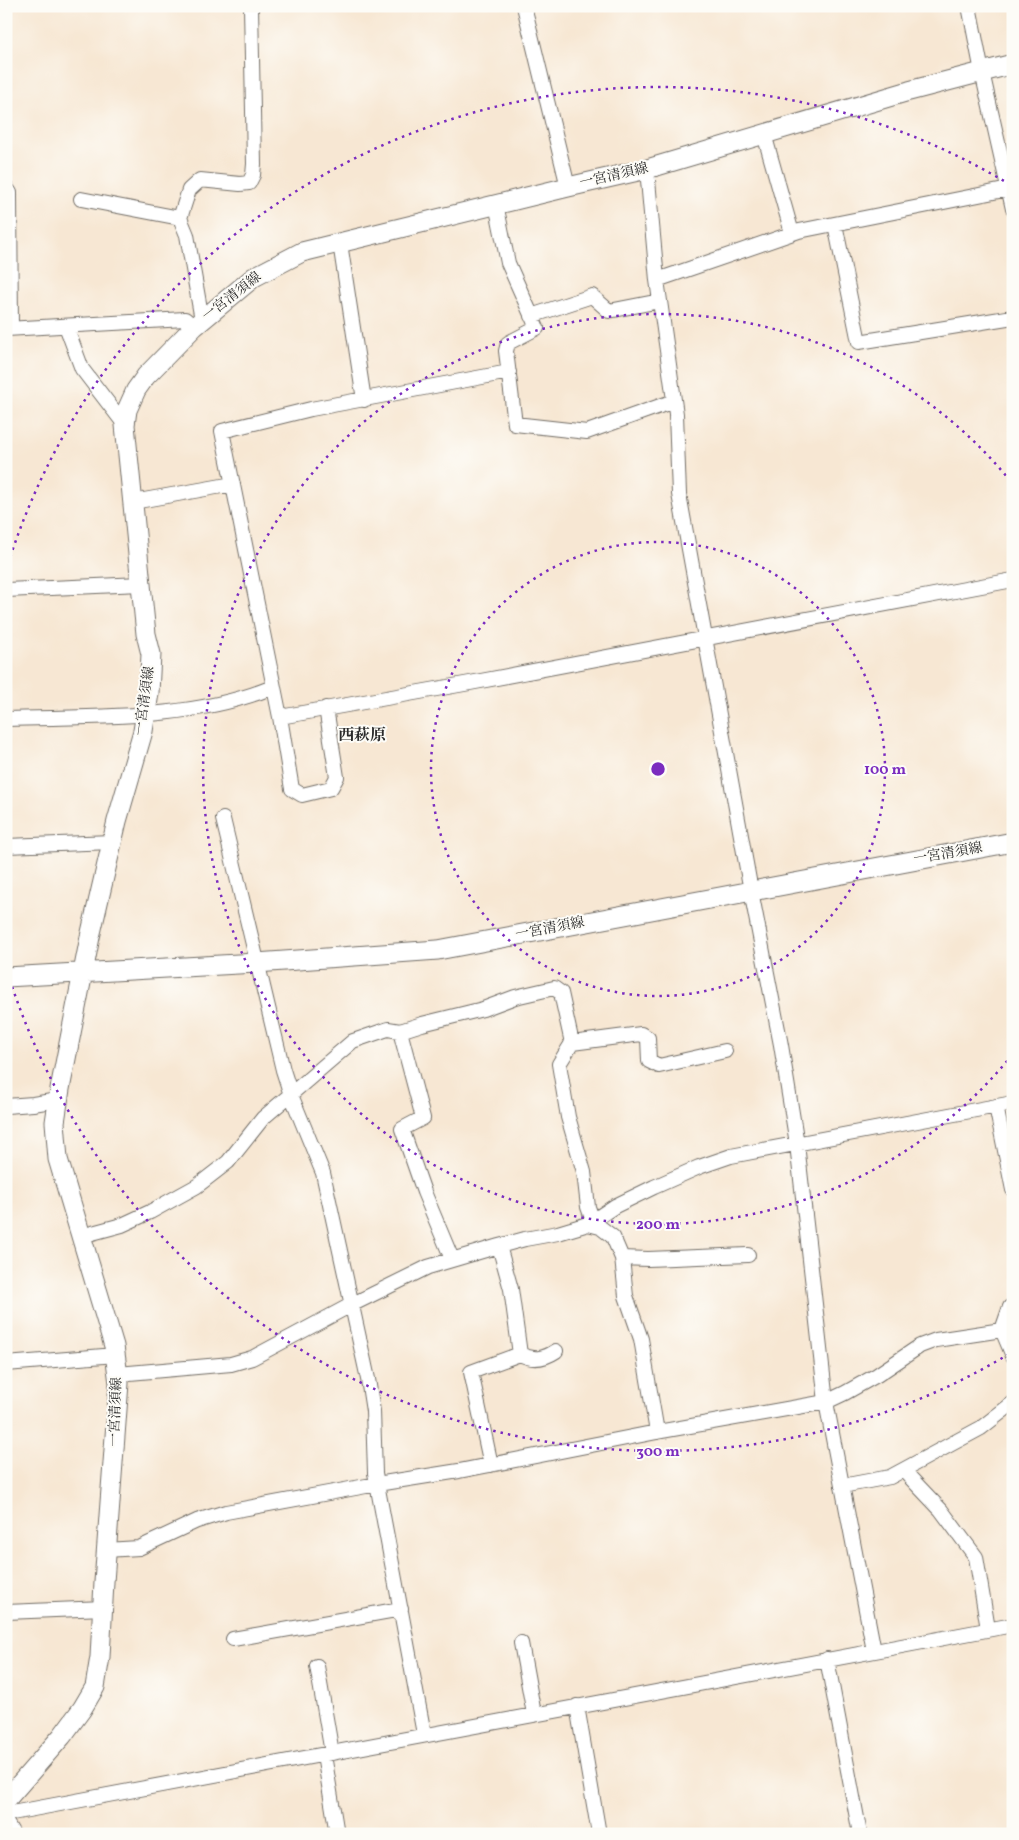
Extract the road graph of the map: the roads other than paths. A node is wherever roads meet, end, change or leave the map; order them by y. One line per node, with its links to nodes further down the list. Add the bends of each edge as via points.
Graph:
1 (251, 6): 14 (street, via 253,174 249,183 200,180 189,190)
2 (524, 6): 8 (street)
3 (969, 6): 5 (street)
4 (1013, 64): 5 (main road, 一宮清須線)
5 (982, 72): 6 (main road, 一宮清須線); 10 (street)
6 (764, 134): 7 (main road, 一宮清須線); 16 (street)
7 (648, 169): 8 (main road, 一宮清須線); 18 (street)
8 (568, 186): 12 (main road, 一宮清須線)
9 (6, 187): 24 (street, via 10,193)
10 (1009, 189): 13 (street); 15 (street)
11 (80, 199): 14 (street)
12 (496, 204): 17 (main road, 一宮清須線); 20 (street, via 508,263)
13 (1013, 210)
14 (180, 218): 22 (street, via 187,234)
15 (835, 224): 16 (street); 21 (street, via 859,342)
16 (792, 233): 18 (street)
17 (340, 243): 22 (main road, 一宮清須線, via 302,252 276,264 254,277); 26 (street)
18 (658, 280): 19 (street)
19 (660, 301): 20 (street, via 609,311 592,296); 27 (street)
20 (531, 316): 25 (street, via 537,328 508,343)
21 (1013, 317)
22 (198, 324): 23 (street, via 185,320); 28 (main road, 一宮清須線, via 146,376 127,410)
23 (66, 326): 24 (street); 28 (street, via 82,369)
24 (9, 329)
25 (509, 372): 26 (street); 27 (street, via 515,424 588,432)
26 (364, 400): 29 (street, via 222,431)
27 (674, 401): 34 (street, via 679,494)
28 (125, 425): 30 (main road, 一宮清須線)
29 (233, 484): 30 (street); 35 (street)
30 (133, 502): 32 (main road, 一宮清須線)
31 (1013, 580): 34 (street)
32 (141, 584): 33 (street); 37 (main road, 一宮清須線, via 151,654)
33 (6, 590)
34 (704, 637): 36 (street); 44 (street)
35 (274, 687): 37 (street, via 224,703); 38 (street)
36 (326, 708): 38 (street); 38 (street, via 338,777 331,788 302,795 292,789)
37 (146, 714): 39 (street); 41 (main road, 一宮清須線)
38 (280, 717)
39 (6, 719)
40 (223, 819): 45 (street)
41 (112, 842): 43 (street); 46 (main road, 一宮清須線)
42 (1013, 842): 44 (main road, 一宮清須線)
43 (6, 846)
44 (751, 891): 45 (main road, 一宮清須線, via 438,950); 56 (street)
45 (256, 963): 46 (main road, 一宮清須線); 51 (street)
46 (82, 972): 47 (main road); 52 (main road, 一宮清須線)
47 (6, 977)
48 (400, 1031): 49 (street, via 554,988 561,993); 51 (street, via 388,1029 353,1041); 63 (street, via 424,1118 402,1129)
49 (572, 1043): 50 (street, via 641,1034 648,1038 649,1061 658,1066); 58 (street, via 559,1064 568,1118 584,1172)
50 (725, 1052)
51 (291, 1095): 59 (street, via 263,1118 228,1162 197,1186 122,1225); 64 (street, via 323,1172)
52 (58, 1100): 54 (street); 59 (main road, 一宮清須線, via 55,1122 58,1159)
53 (1013, 1103): 55 (street)
54 (6, 1106)
55 (996, 1106): 56 (street); 57 (street)
56 (797, 1144): 58 (street, via 731,1156 699,1167 615,1206); 73 (street)
57 (1013, 1190)
58 (590, 1222): 60 (street); 62 (street, via 614,1237)
59 (81, 1236): 69 (main road, 一宮清須線)
60 (499, 1246): 63 (street); 68 (street, via 511,1289)
61 (748, 1254): 62 (street)
62 (622, 1258): 75 (street, via 626,1296 640,1339)
63 (452, 1259): 64 (street, via 428,1267)
64 (351, 1305): 72 (street, via 252,1358 231,1364); 78 (street, via 369,1387)
65 (1013, 1305): 66 (street)
66 (1002, 1330): 70 (street); 73 (street, via 936,1340 920,1346 878,1375)
67 (556, 1351): 68 (street, via 529,1359)
68 (520, 1354): 76 (street, via 471,1372)
69 (116, 1355): 71 (street); 72 (main road, 一宮清須線)
70 (1013, 1356)
71 (6, 1364)
72 (118, 1374): 80 (main road, 一宮清須線)
73 (826, 1402): 75 (street); 79 (street)
74 (1013, 1403): 77 (street, via 981,1428)
75 (657, 1432): 76 (street)
76 (492, 1465): 78 (street)
77 (903, 1470): 79 (street, via 890,1477); 85 (street, via 941,1510 976,1557)
78 (377, 1484): 80 (street, via 226,1512 197,1521 139,1548); 82 (street)
79 (842, 1486): 88 (street)
80 (106, 1550): 81 (main road, 一宮清須線)
81 (104, 1608): 83 (street); 95 (main road, 一宮清須線, via 95,1686 62,1736)
82 (401, 1609): 86 (street); 93 (street)
83 (6, 1612)
84 (1013, 1624): 85 (street)
85 (988, 1629): 88 (street)
86 (233, 1639)
87 (521, 1643): 92 (street)
88 (874, 1650): 89 (street)
89 (827, 1660): 91 (street); 101 (street)
90 (317, 1666): 94 (street)
91 (577, 1706): 92 (street); 100 (street)
92 (534, 1714): 93 (street)
93 (424, 1734): 94 (street)
94 (328, 1754): 96 (street, via 12,1813); 99 (street)
95 (6, 1800)
96 (6, 1811)
97 (6, 1822): 98 (street)
98 (13, 1834)
99 (337, 1834)
100 (599, 1834)
101 (860, 1834)

